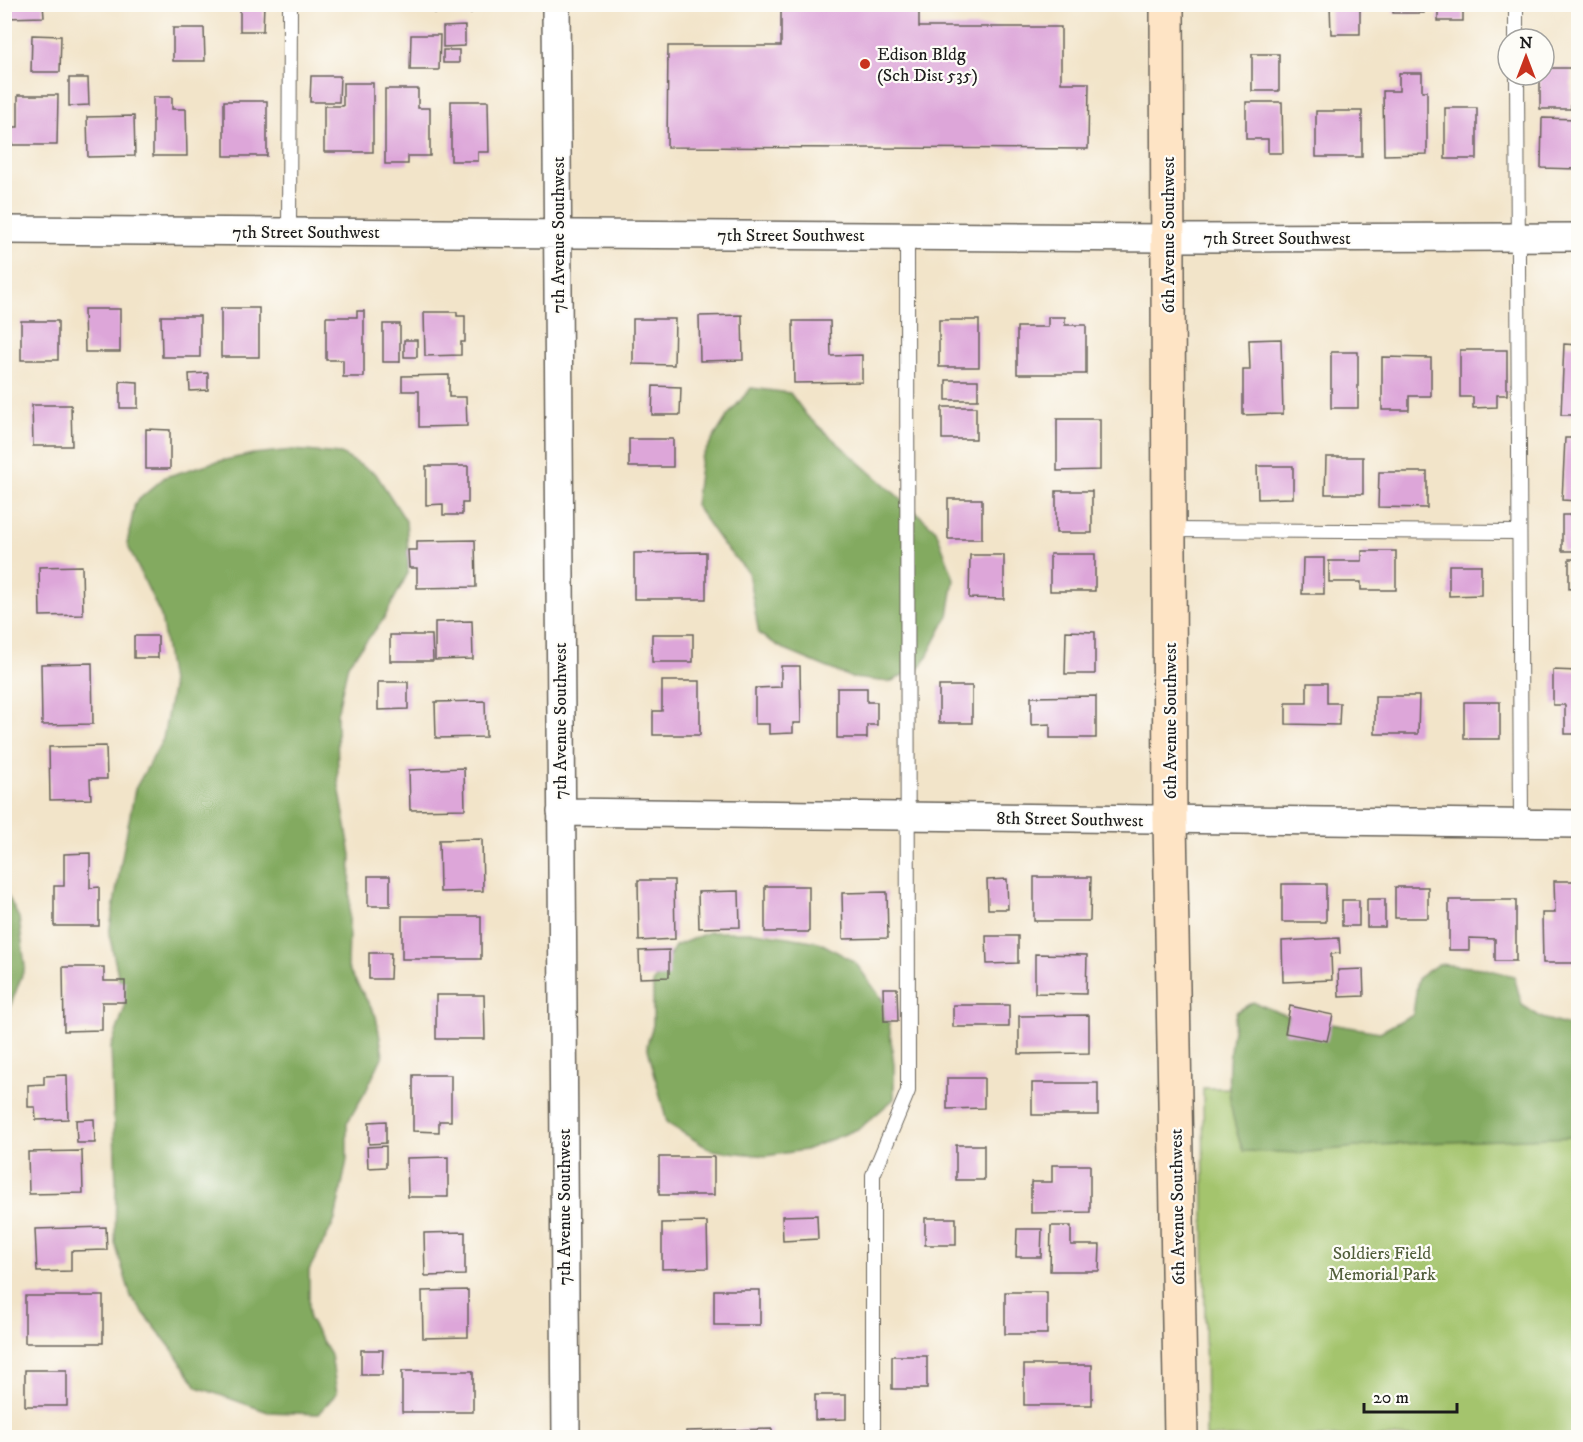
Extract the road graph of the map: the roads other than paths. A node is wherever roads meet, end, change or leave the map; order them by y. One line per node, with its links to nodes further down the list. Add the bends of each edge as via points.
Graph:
1 (290, 4): 8 (lane)
2 (556, 4): 9 (street, 7th Avenue Southwest)
3 (1167, 4): 12 (street, 6th Avenue Southwest)
4 (1516, 4): 5 (lane)
5 (1516, 27)
6 (1517, 87): 13 (lane)
7 (4, 230): 8 (street, 7th Street Southwest)
8 (289, 232): 9 (street, 7th Street Southwest)
9 (558, 233): 10 (street, 7th Street Southwest); 16 (street, 7th Avenue Southwest)
10 (907, 236): 12 (street, 7th Street Southwest); 17 (lane)
11 (1578, 237): 13 (street, 7th Street Southwest)
12 (1168, 238): 13 (street, 7th Street Southwest); 14 (street, 6th Avenue Southwest)
13 (1517, 238): 15 (lane)
14 (1169, 530): 15 (lane); 18 (street, 6th Avenue Southwest)
15 (1519, 532): 19 (lane)
16 (561, 812): 17 (street, 8th Street Southwest); 21 (street, 7th Avenue Southwest)
17 (909, 817): 18 (street, 8th Street Southwest); 22 (lane, via 909,1091 873,1175)
18 (1170, 821): 19 (street, 8th Street Southwest); 23 (street, 6th Avenue Southwest)
19 (1521, 823): 20 (street, 8th Street Southwest)
20 (1578, 824)
21 (566, 1437)
22 (873, 1437)
23 (1181, 1437)

